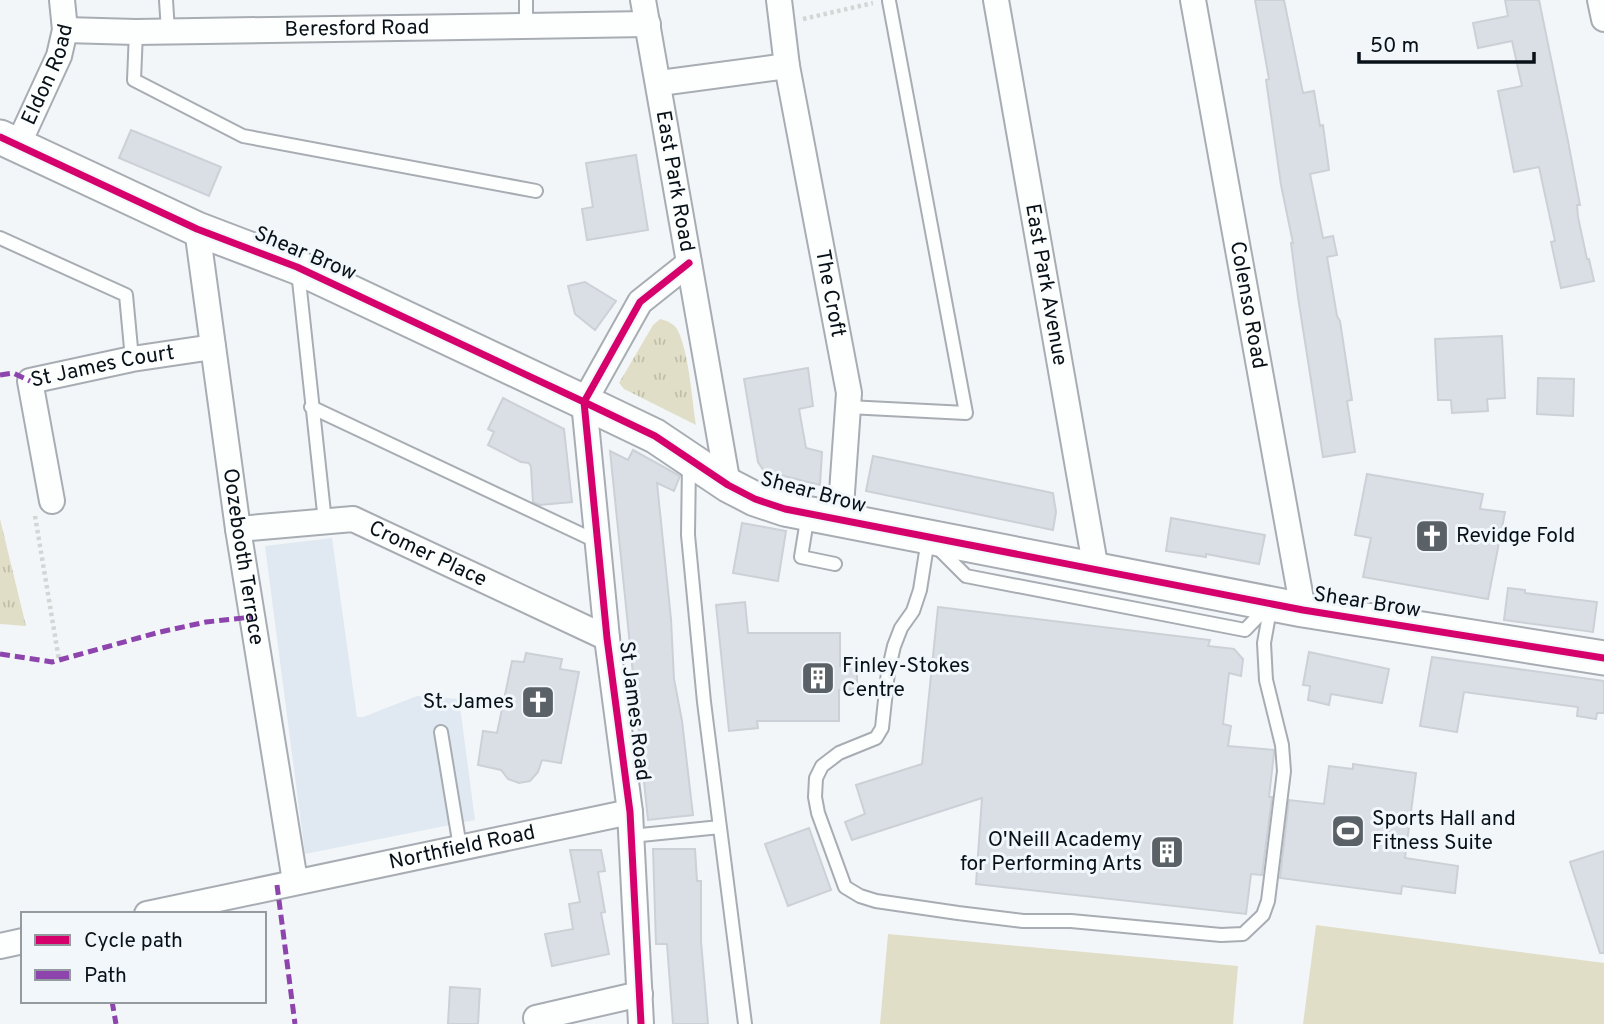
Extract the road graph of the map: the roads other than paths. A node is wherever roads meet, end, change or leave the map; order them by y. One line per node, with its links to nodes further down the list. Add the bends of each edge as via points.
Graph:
1 (62, 0): 13 (street, Eldon Road)
2 (166, 0): 14 (lane)
3 (526, 0): 12 (lane)
4 (643, 0): 11 (street, East Park Road)
5 (996, 0): 38 (street, East Park Avenue)
6 (1193, 0): 40 (street, Colenso Road)
7 (1600, 0): 10 (street)
8 (889, 1): 28 (lane, via 966,413)
9 (780, 12): 16 (street, The Croft)
10 (1604, 19)
11 (648, 24): 12 (street, Beresford Road); 17 (street, East Park Road)
12 (526, 26): 14 (street, Beresford Road)
13 (65, 30): 15 (street, Beresford Road); 18 (street, Eldon Road, via 60,56)
14 (167, 31): 15 (street, Beresford Road)
15 (136, 32): 19 (lane, via 134,80 243,136)
16 (787, 66): 17 (street); 28 (street, The Croft)
17 (660, 83): 22 (street, East Park Road)
18 (9, 141): 20 (main road, Shear Brow)
19 (537, 191)
20 (197, 229): 23 (main road, Shear Brow); 24 (street, Oozebooth Terrace)
21 (0, 238): 25 (lane, via 126,295)
22 (689, 263): 26 (street, via 640,302); 30 (street, East Park Road)
23 (298, 267): 26 (main road, Shear Brow); 27 (lane)
24 (213, 347): 25 (street, St James Court); 34 (street, Oozebooth Terrace)
25 (132, 359): 31 (street, St James Court, via 30,381)
26 (584, 402): 29 (main road, Shear Brow, via 655,436); 36 (street, St James Road)
27 (311, 407): 33 (lane); 36 (lane)
28 (848, 407): 32 (street, The Croft)
29 (689, 459): 30 (main road, Shear Brow); 45 (lane, via 688,535)
30 (728, 485): 32 (main road, Shear Brow, via 755,499)
31 (52, 501)
32 (824, 517): 35 (main road, Shear Brow); 37 (lane, via 802,557)
33 (325, 522): 34 (street, Cromer Place); 41 (street, Cromer Place, via 353,519)
34 (238, 529): 47 (street, Oozebooth Terrace)
35 (928, 537): 38 (main road, Shear Brow); 39 (lane, via 966,576 979,579 1245,630); 39 (lane, via 920,590 894,646 883,728 876,738 839,753 822,766 816,778 818,813 845,887 892,904 1023,921 1242,934 1263,915 1268,901 1284,771 1266,680 1264,643)
36 (599, 542): 41 (street, St James Road)
37 (835, 564)
38 (1096, 570): 39 (main road, Shear Brow)
39 (1271, 604): 40 (main road, Shear Brow)
40 (1303, 610): 42 (main road, Shear Brow)
41 (607, 638): 44 (street, St James Road)
42 (1604, 658)
43 (441, 732): 46 (lane)
44 (630, 824): 45 (lane); 46 (street, Northfield Road); 51 (street, St James Road)
45 (720, 827): 54 (lane)
46 (460, 847): 47 (street, Northfield Road)
47 (295, 881): 48 (street, Northfield Road)
48 (156, 912)
49 (21, 941): 50 (street)
50 (0, 946)
51 (640, 994): 52 (street); 53 (street, St James Road)
52 (537, 1018)
53 (640, 1024)
54 (745, 1024)

